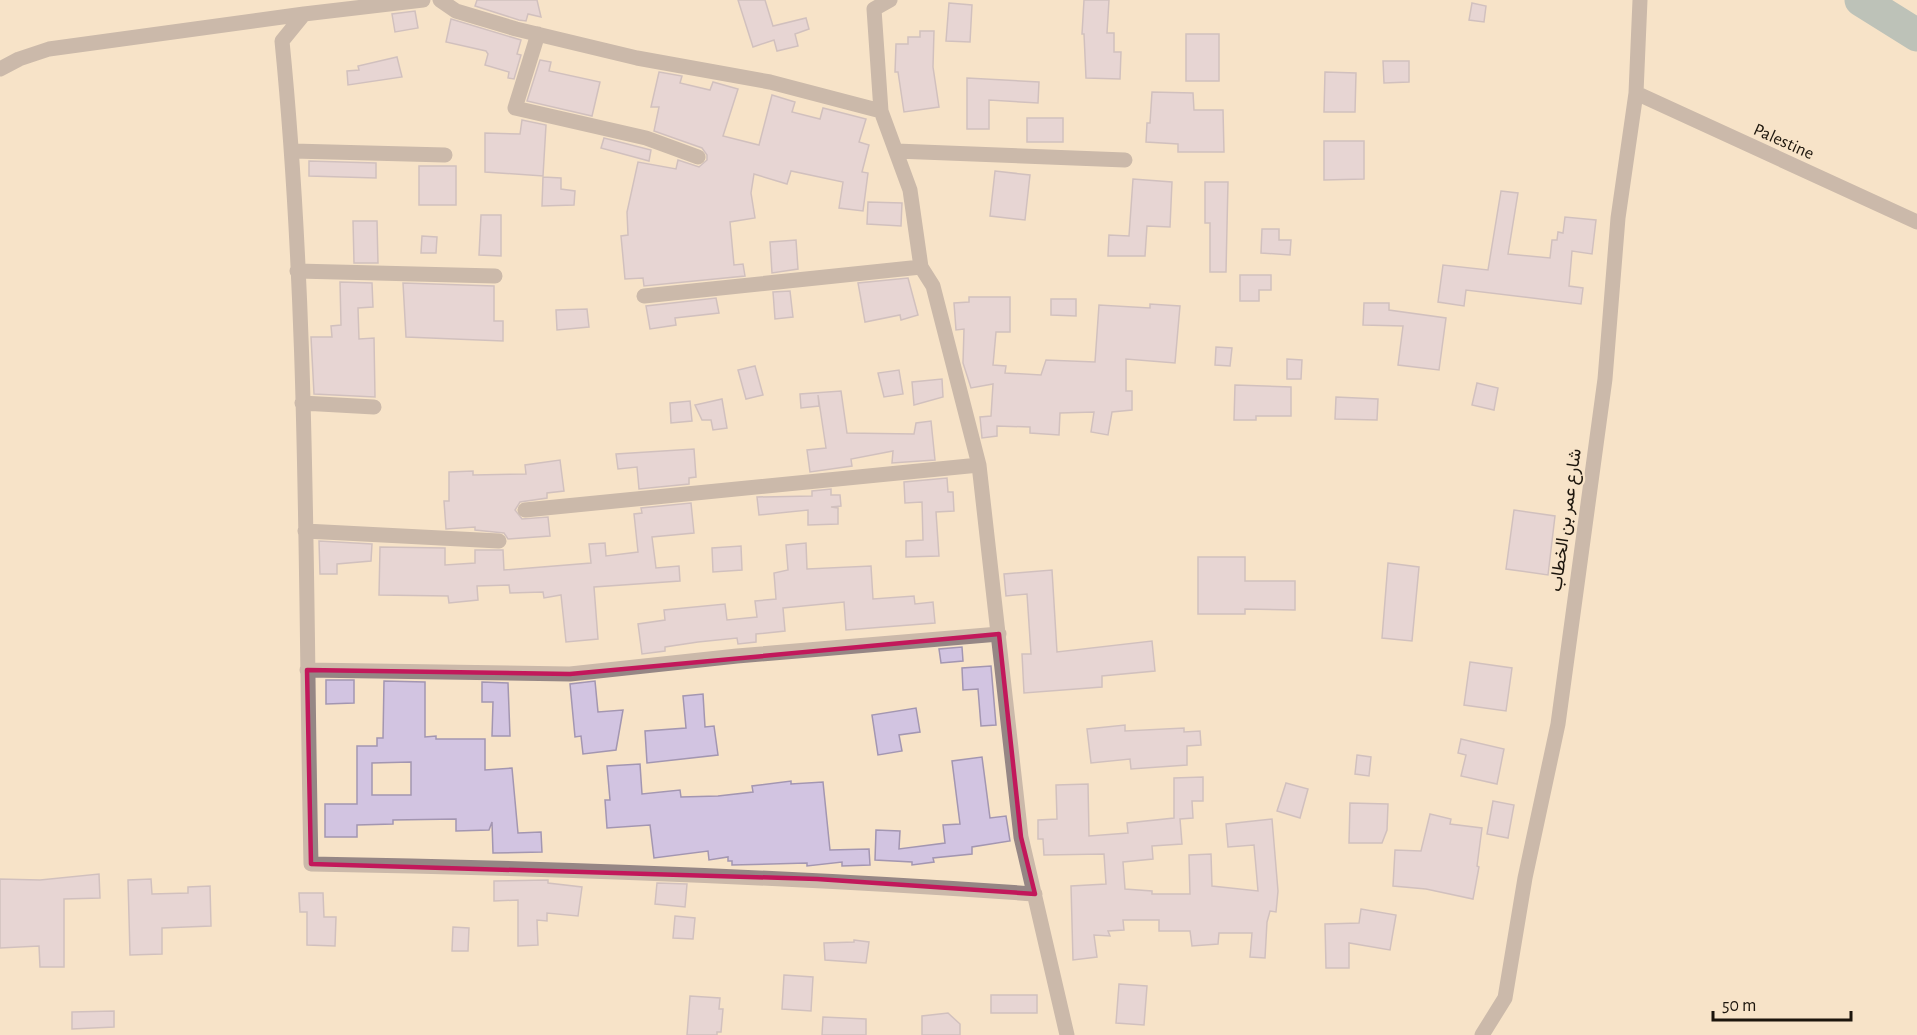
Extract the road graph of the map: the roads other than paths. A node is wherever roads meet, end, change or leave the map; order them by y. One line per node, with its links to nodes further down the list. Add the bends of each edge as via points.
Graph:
1 (423, 0): 5 (street)
2 (440, 0): 6 (street, via 456,11)
3 (890, 0): 9 (street, via 874,9)
4 (1640, 5): 8 (street, شارع عمر بن الخطاب)
5 (304, 14): 7 (street, via 49,49); 10 (street, via 282,41)
6 (538, 34): 9 (street, via 637,58 770,82); 13 (street, via 515,108 646,138)
7 (0, 69)
8 (1636, 93): 15 (street, Palestine); 30 (street, شارع عمر بن الخطاب, via 1618,218 1605,379 1558,724 1525,878 1505,998)
9 (881, 111): 11 (street)
10 (293, 151): 12 (street); 17 (street)
11 (896, 151): 14 (street); 16 (street, via 910,190)
12 (445, 155)
13 (698, 157)
14 (1125, 160)
15 (1917, 222)
16 (921, 267): 19 (street); 22 (street, via 933,286)
17 (297, 271): 18 (street); 20 (street)
18 (495, 276)
19 (644, 296)
20 (303, 403): 21 (street); 24 (street)
21 (374, 407)
22 (978, 465): 23 (street); 26 (street)
23 (525, 510)
24 (305, 531): 25 (street); 27 (street)
25 (499, 542)
26 (999, 634): 27 (street, via 570,674); 28 (street, via 1021,837)
27 (307, 670): 28 (street, via 311,864 817,879)
28 (1035, 894): 29 (street)
29 (1067, 1035)
30 (1482, 1035)

